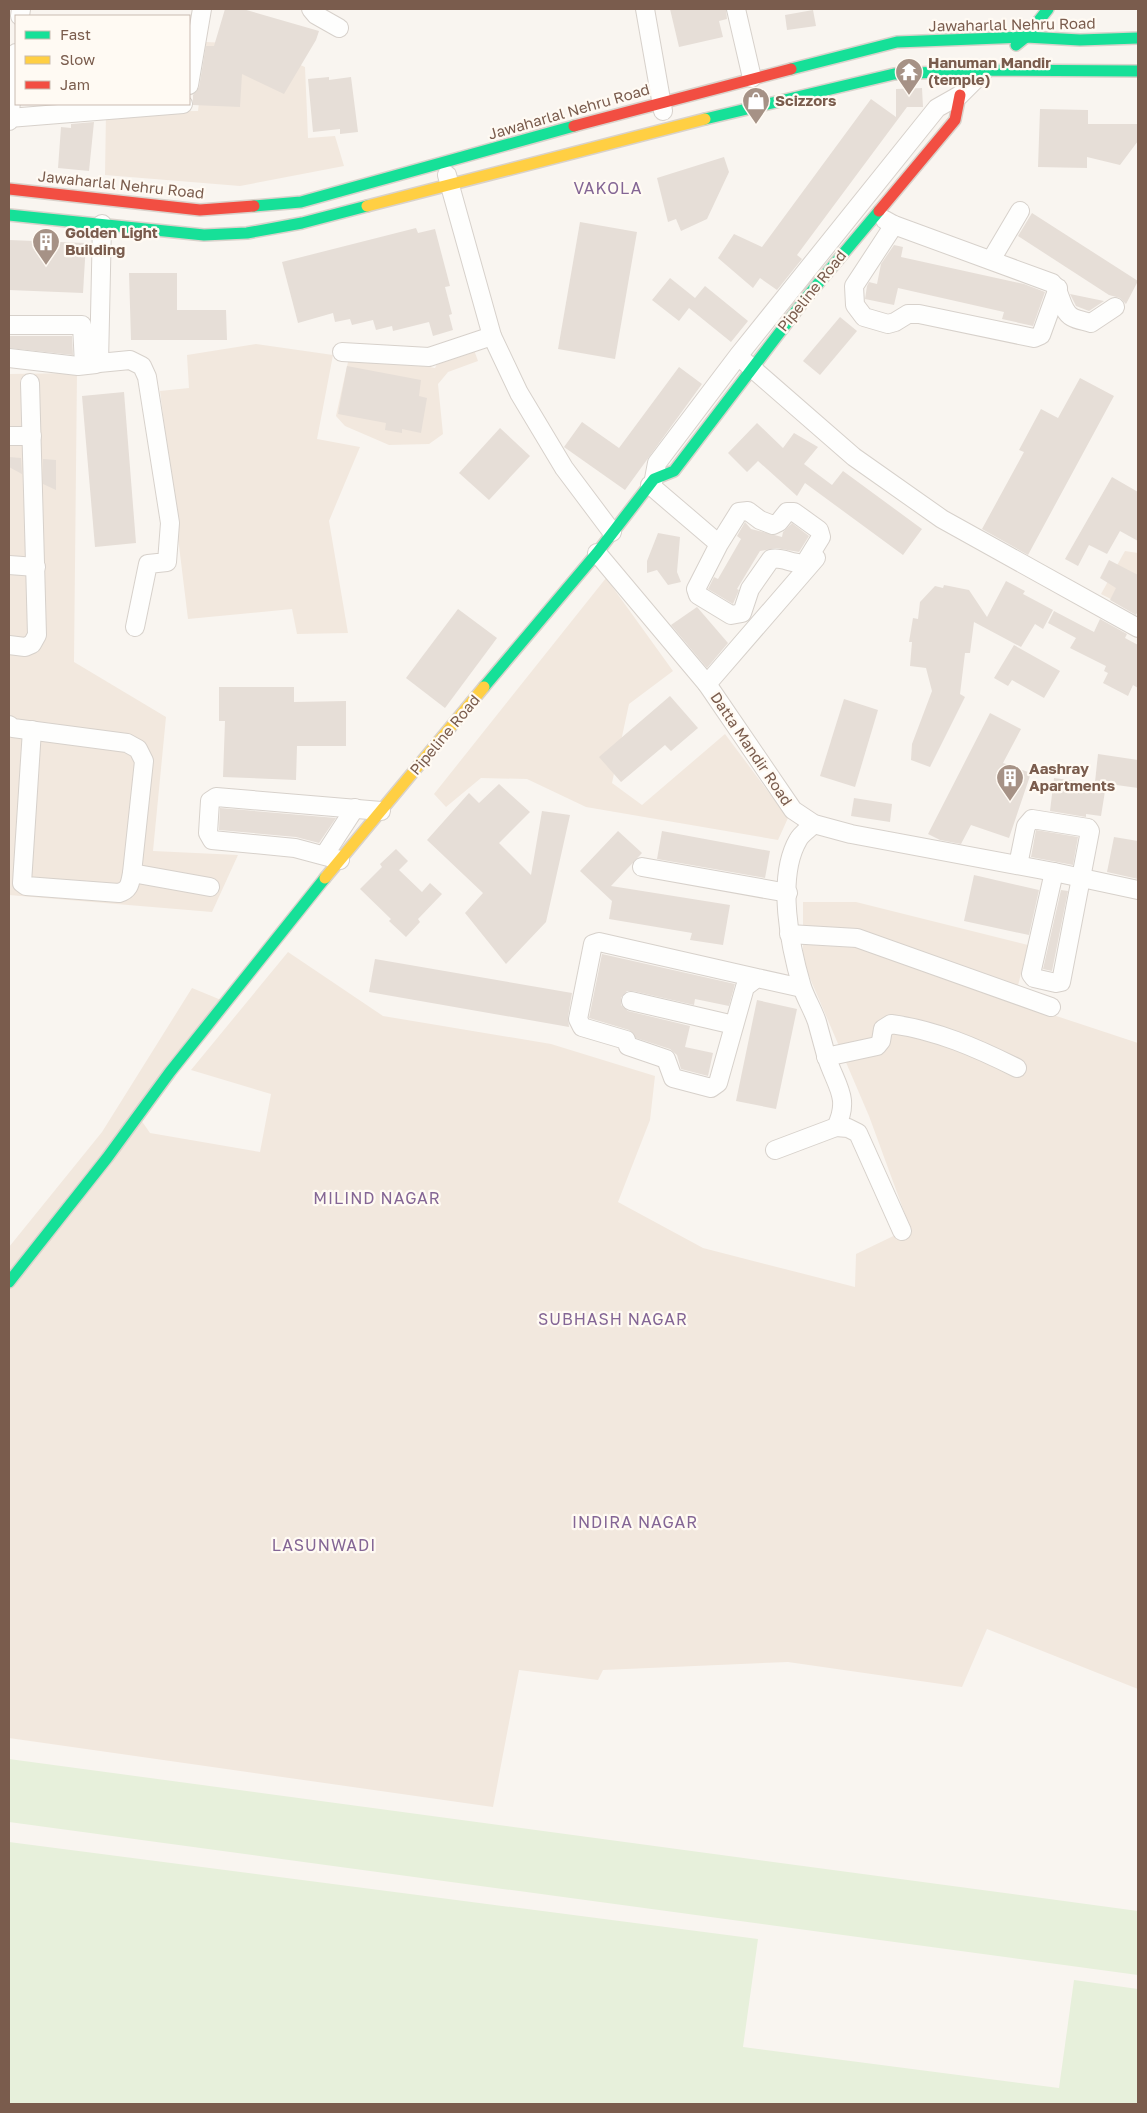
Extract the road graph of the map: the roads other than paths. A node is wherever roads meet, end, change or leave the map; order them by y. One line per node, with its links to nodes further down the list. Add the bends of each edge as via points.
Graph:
1 (202, 9): 13 (street)
2 (311, 9): 6 (street)
3 (645, 9): 15 (street)
4 (736, 9): 12 (street)
5 (1048, 9): 7 (main road, Pipeline Road)
6 (339, 28)
7 (1026, 37): 8 (main road, Jawaharlal Nehru Road, via 1080,40); 9 (main road, Pipeline Road); 12 (main road, Jawaharlal Nehru Road, via 897,42)
8 (1138, 38)
9 (996, 61): 11 (main road); 14 (street, Pipeline Road); 18 (main road, via 894,74)
10 (15, 62): 17 (street)
11 (1138, 71)
12 (752, 78): 15 (main road, Jawaharlal Nehru Road)
13 (190, 79)
14 (960, 95): 22 (street, Pipeline Road, via 936,108); 24 (main road, Pipeline Road, via 955,120)
15 (660, 102): 18 (street); 19 (main road, Jawaharlal Nehru Road)
16 (171, 105): 17 (street)
17 (9, 119)
18 (668, 128): 20 (main road)
19 (444, 162): 20 (street); 21 (main road, Jawaharlal Nehru Road, via 301,202 200,210)
20 (450, 185): 26 (main road, via 302,223 247,233 204,234); 34 (street)
21 (9, 189)
22 (861, 202): 24 (street); 37 (street, Pipeline Road)
23 (1020, 211): 29 (street)
24 (876, 213): 27 (street); 28 (main road, Pipeline Road)
25 (9, 215): 26 (main road)
26 (102, 224): 38 (street)
27 (894, 225): 29 (street); 30 (street)
28 (837, 260): 30 (street); 37 (main road, Pipeline Road)
29 (991, 260): 31 (street)
30 (859, 278): 31 (street, via 854,286 853,299 864,317 888,324 908,314 919,314 1034,338 1041,335)
31 (1058, 288): 32 (street, via 1066,312 1072,317 1091,323)
32 (1115, 306)
33 (9, 325): 38 (street, via 82,325)
34 (492, 336): 35 (street, via 430,357); 43 (street, via 519,392 564,468)
35 (342, 352)
36 (9, 358): 38 (street)
37 (744, 362): 42 (street, Pipeline Road, via 656,464); 50 (street, via 854,457 942,519)
38 (92, 364): 49 (street, via 130,360 142,366 147,377 170,523 167,562 148,564)
39 (30, 383): 41 (street)
40 (9, 436): 41 (street)
41 (32, 436): 48 (street)
42 (652, 482): 43 (main road, Pipeline Road); 45 (street)
43 (612, 532): 46 (main road, Pipeline Road)
44 (831, 541): 52 (street)
45 (719, 544): 45 (street, via 739,512 748,511 773,525 786,512 794,512 819,530 821,537 805,563 792,564 772,559 750,589 742,613 737,616 698,595 696,589)
46 (597, 553): 52 (street, Datta Mandir Road); 56 (main road, Pipeline Road)
47 (9, 565): 48 (street)
48 (36, 567): 51 (street, via 37,635 32,644)
49 (135, 627)
50 (1138, 628)
51 (9, 645)
52 (706, 684): 57 (street, Datta Mandir Road, via 793,810)
53 (9, 725): 54 (street)
54 (32, 730): 61 (street, via 127,742 138,749 144,761); 61 (street, via 22,883 26,886 119,893 126,892 130,886)
55 (355, 808): 56 (street); 58 (street); 58 (street, via 216,797 210,801 208,838 212,840)
56 (381, 810): 58 (main road, Pipeline Road)
57 (814, 824): 59 (street, Datta Mandir Road, via 851,834); 66 (street, via 798,839 787,877)
58 (336, 852): 78 (main road, Pipeline Road, via 236,991)
59 (1018, 865): 62 (street, Datta Mandir Road); 63 (street, via 1026,826 1032,819 1088,828)
60 (642, 867): 66 (street)
61 (132, 872): 64 (street)
62 (1053, 879): 63 (street, Datta Mandir Road); 63 (street, via 1031,974 1034,978 1056,984 1061,982)
63 (1081, 885): 65 (street, Datta Mandir Road)
64 (210, 888)
65 (1138, 890)
66 (788, 893): 67 (street)
67 (789, 934): 69 (street); 71 (street, via 857,938)
68 (758, 978): 69 (street); 72 (street, via 745,988); 72 (street, via 599,942 593,944 578,1019 582,1027 626,1040 628,1046 666,1059 673,1078 711,1088 718,1083)
69 (802, 988): 73 (street, via 816,1020)
70 (632, 1001): 72 (street)
71 (1051, 1006)
72 (734, 1025)
73 (826, 1057): 74 (street, via 877,1046 883,1029 891,1024 910,1026 970,1045); 75 (street, via 844,1103)
74 (1017, 1068)
75 (836, 1127): 76 (street); 77 (street, via 858,1133)
76 (774, 1150)
77 (902, 1232)
78 (9, 1282)

